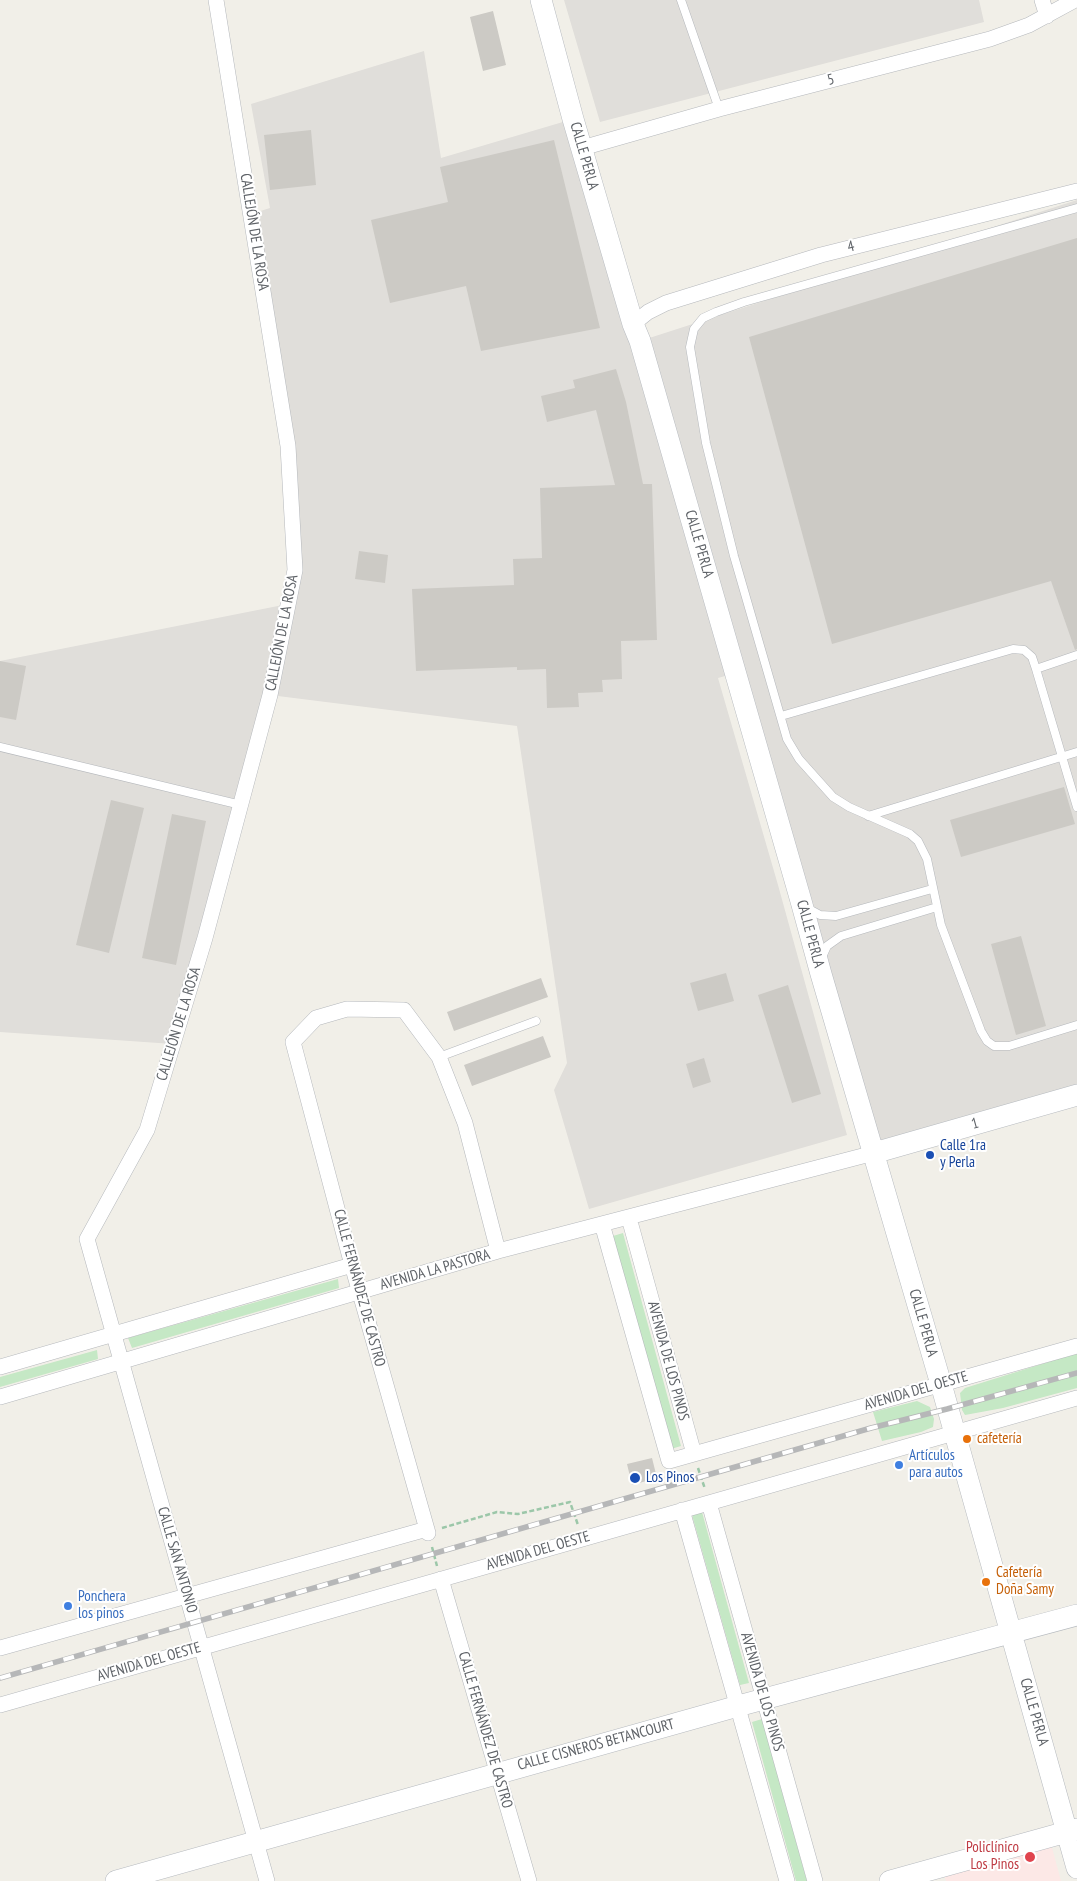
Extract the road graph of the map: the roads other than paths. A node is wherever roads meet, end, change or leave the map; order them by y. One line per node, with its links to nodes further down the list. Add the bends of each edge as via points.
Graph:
1 (216, 0): 18 (street, CALLEJÓN DE LA ROSA, via 288,446 294,570 270,695)
2 (541, 0): 8 (main road, CALLE PERLA)
3 (681, 0): 7 (lane)
4 (1042, 0): 6 (street)
5 (1075, 0): 6 (street, 5)
6 (1047, 16): 7 (street, 5, via 1029,26 990,39)
7 (719, 109): 8 (street, 5)
8 (582, 148): 11 (main road, CALLE PERLA)
9 (1077, 191): 11 (street, 4, via 821,255 660,305)
10 (1077, 208): 14 (lane, via 744,302 703,318 694,329 690,347 706,443 734,556)
11 (633, 324): 22 (main road, CALLE PERLA)
12 (1077, 655): 13 (lane)
13 (1036, 669): 14 (lane, via 1029,653 1013,649); 17 (lane)
14 (781, 716): 20 (lane, via 798,759 810,773 833,797)
15 (0, 747): 18 (lane)
16 (1077, 752): 17 (lane)
17 (1062, 756): 19 (lane); 20 (lane)
18 (241, 804): 32 (street, CALLEJÓN DE LA ROSA, via 148,1130)
19 (1077, 807)
20 (868, 816): 21 (lane, via 910,834 918,842 927,859)
21 (932, 889): 22 (lane, via 836,916 820,915); 23 (lane)
22 (801, 901): 24 (main road, CALLE PERLA)
23 (937, 907): 24 (lane, via 833,940 822,955); 26 (lane, via 953,959 987,1041 994,1046 1009,1046)
24 (820, 974): 29 (main road, CALLE PERLA)
25 (536, 1021): 27 (lane)
26 (1077, 1025)
27 (439, 1057): 33 (street, via 465,1123); 34 (street, CALLE FERNÁNDEZ DE CASTRO, via 404,1010 347,1009 316,1018 293,1042)
28 (1077, 1095): 29 (main road, 1)
29 (874, 1153): 30 (street, AVENIDA LA PASTORA); 40 (main road, CALLE PERLA)
30 (629, 1218): 31 (street, AVENIDA LA PASTORA); 44 (street, AVENIDA DE LOS PINOS)
31 (602, 1224): 33 (street, AVENIDA LA PASTORA); 45 (street, AVENIDA DE LOS PINOS)
32 (87, 1239): 36 (street, CALLE SAN ANTONIO)
33 (498, 1251): 35 (street, AVENIDA LA PASTORA)
34 (352, 1266): 35 (street, CALLE FERNÁNDEZ DE CASTRO); 36 (street)
35 (360, 1292): 38 (street, AVENIDA LA PASTORA); 49 (street, CALLE FERNÁNDEZ DE CASTRO, via 427,1531)
36 (114, 1334): 38 (street, CALLE SAN ANTONIO); 39 (street)
37 (1077, 1346): 40 (street, AVENIDA DEL OESTE)
38 (121, 1361): 41 (street, AVENIDA LA PASTORA); 49 (street, CALLE SAN ANTONIO)
39 (0, 1367)
40 (941, 1384): 43 (main road, CALLE PERLA); 44 (street, AVENIDA DEL OESTE)
41 (0, 1397)
42 (1077, 1398): 43 (street, AVENIDA DEL OESTE)
43 (954, 1433): 46 (street, AVENIDA DEL OESTE); 51 (main road, CALLE PERLA)
44 (694, 1454): 45 (street, AVENIDA DEL OESTE)
45 (668, 1461)
46 (709, 1503): 47 (street, AVENIDA DEL OESTE); 54 (street, AVENIDA DE LOS PINOS)
47 (682, 1510): 48 (street, AVENIDA DEL OESTE); 56 (street, AVENIDA DE LOS PINOS)
48 (441, 1579): 52 (street, AVENIDA DEL OESTE); 57 (street, CALLE FERNÁNDEZ DE CASTRO)
49 (187, 1594): 52 (street, CALLE SAN ANTONIO); 53 (street)
50 (1077, 1615): 51 (main road, CALLE CISNEROS BETANCOURT)
51 (1011, 1634): 54 (main road, CALLE CISNEROS BETANCOURT); 58 (main road, CALLE PERLA)
52 (202, 1647): 55 (street, AVENIDA DEL OESTE); 59 (street, CALLE SAN ANTONIO)
53 (0, 1648)
54 (764, 1700): 56 (main road, CALLE CISNEROS BETANCOURT); 65 (street, AVENIDA DE LOS PINOS)
55 (0, 1705)
56 (738, 1706): 57 (main road, CALLE CISNEROS BETANCOURT); 64 (street, AVENIDA DE LOS PINOS)
57 (498, 1773): 59 (main road, CALLE CISNEROS BETANCOURT); 63 (street, CALLE FERNÁNDEZ DE CASTRO)
58 (1072, 1830): 60 (main road, CALLE PERLA); 66 (main road)
59 (257, 1843): 61 (main road, CALLE CISNEROS BETANCOURT); 62 (street, CALLE SAN ANTONIO)
60 (1077, 1868)
61 (116, 1881)
62 (267, 1881)
63 (529, 1881)
64 (787, 1881)
65 (815, 1881)
66 (890, 1881)

